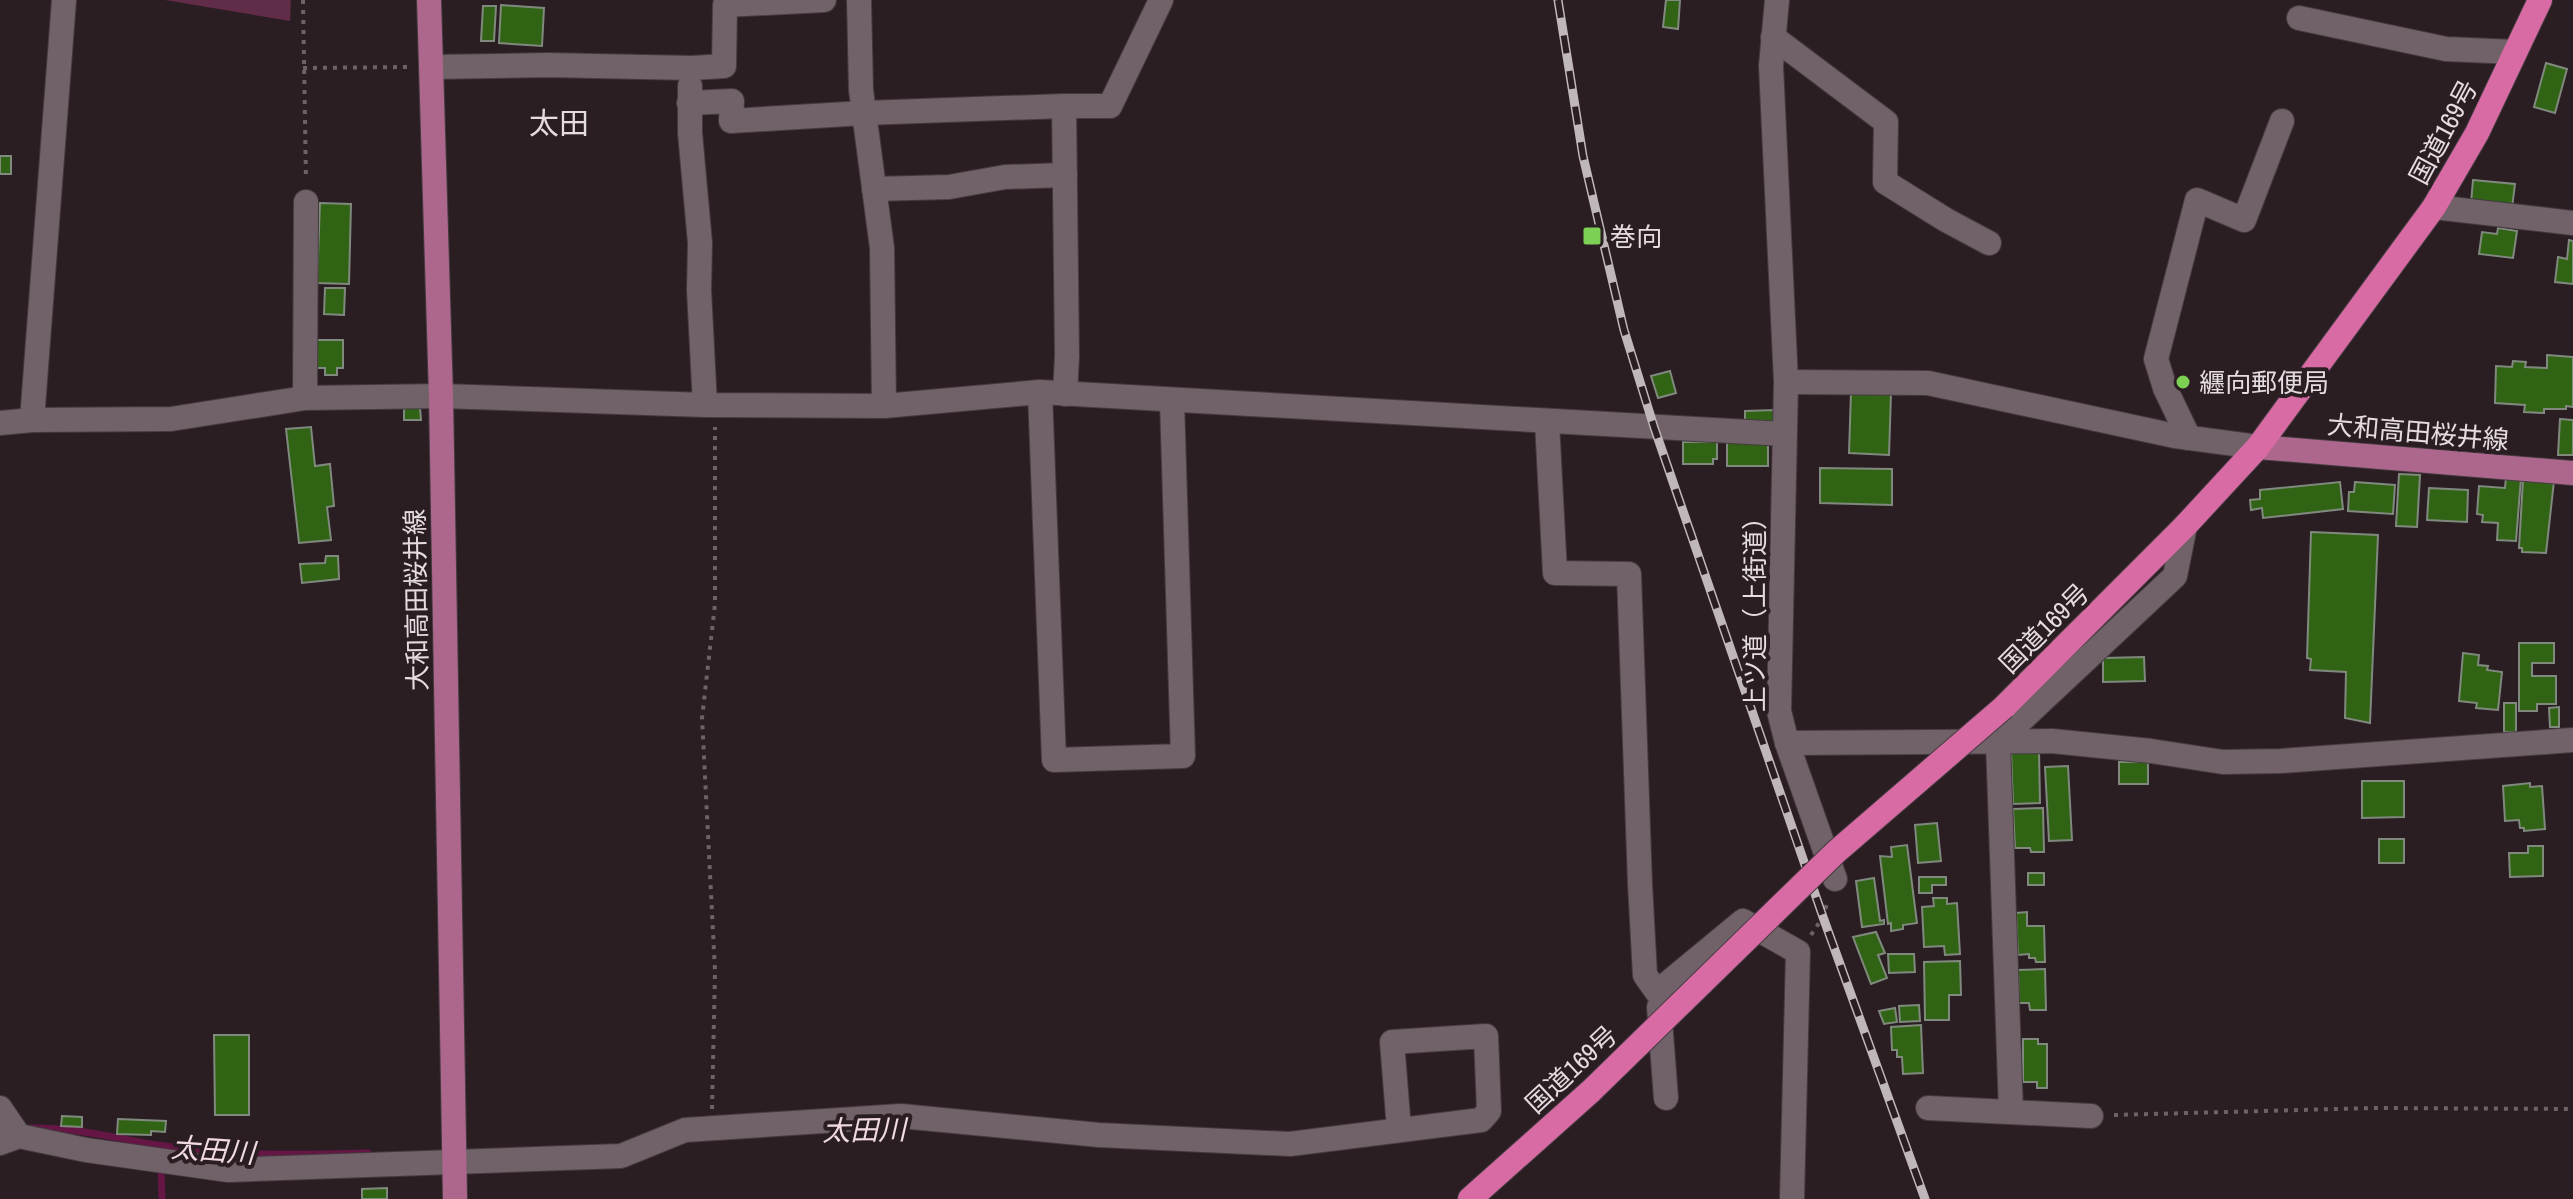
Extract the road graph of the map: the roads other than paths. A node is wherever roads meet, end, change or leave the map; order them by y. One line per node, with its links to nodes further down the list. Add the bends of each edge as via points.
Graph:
1 (64, 0): 31 (street)
2 (429, 0): 11 (main road, 大和高田桜井線)
3 (824, 0): 12 (street, via 725,5 724,66)
4 (859, 0): 15 (street)
5 (1161, 0): 14 (street, via 1110,106)
6 (1777, 0): 9 (street, 上ツ道（上街道）)
7 (2540, 0): 10 (highway, 国道169号)
8 (2299, 18): 10 (street, via 2446,49)
9 (1773, 37): 22 (street, via 1886,122 1885,182); 23 (street, 上ツ道（上街道）)
10 (2515, 52): 20 (highway, 国道169号)
11 (431, 67): 12 (street); 26 (main road, 大和高田桜井線)
12 (692, 68): 13 (street)
13 (689, 103): 15 (street, via 732,101 731,121); 29 (street)
14 (1064, 106): 15 (street); 17 (street)
15 (864, 113): 18 (street)
16 (2282, 121): 35 (street, via 2244,220 2197,200 2156,359)
17 (1065, 175): 18 (street); 25 (street)
18 (874, 189): 30 (street, via 882,248)
19 (306, 202): 27 (street)
20 (2434, 207): 21 (street); 36 (highway, 国道169号)
21 (2573, 223)
22 (1989, 243)
23 (1786, 382): 34 (street, 上ツ道（上街道）); 35 (street, via 1928,383)
24 (1040, 392): 25 (street); 28 (street, via 1054,760 1183,756); 30 (street)
25 (1065, 394): 28 (street)
26 (441, 396): 27 (street); 29 (street); 51 (main road, 大和高田桜井線)
27 (305, 398): 31 (street, via 171,419)
28 (1172, 401): 32 (street)
29 (710, 405): 30 (street)
30 (884, 406)
31 (32, 420): 33 (street)
32 (1547, 422): 34 (street); 43 (street, via 1555,573 1629,574 1645,975)
33 (0, 423)
34 (1783, 434): 41 (street, 上ツ道（上街道）, via 1779,711)
35 (2189, 438): 36 (street)
36 (2258, 447): 37 (main road, 大和高田桜井線); 38 (highway, 国道169号)
37 (2573, 473)
38 (2185, 526): 40 (street, via 2175,576); 53 (highway, 国道169号, bridge, via 2004,707 1836,852 1591,1091)
39 (2573, 740): 40 (street, via 2223,762 2052,741)
40 (1998, 742): 41 (street); 47 (street)
41 (1787, 743): 42 (street, 上ツ道（上街道）)
42 (1835, 879)
43 (1657, 992): 44 (street); 54 (street, via 1743,921 1798,952)
44 (1666, 1098)
45 (0, 1108): 50 (street)
46 (1928, 1108): 47 (street)
47 (2011, 1112): 48 (street)
48 (2091, 1116)
49 (1399, 1129): 49 (street, via 1481,1120 1489,1111 1486,1036 1392,1042); 51 (street, via 1290,1144 1099,1135 901,1116 685,1130 621,1156)
50 (10, 1140): 51 (street, via 228,1170)
51 (455, 1161): 52 (main road, 大和高田桜井線)
52 (455, 1199)
53 (1470, 1199)
54 (1792, 1199)

